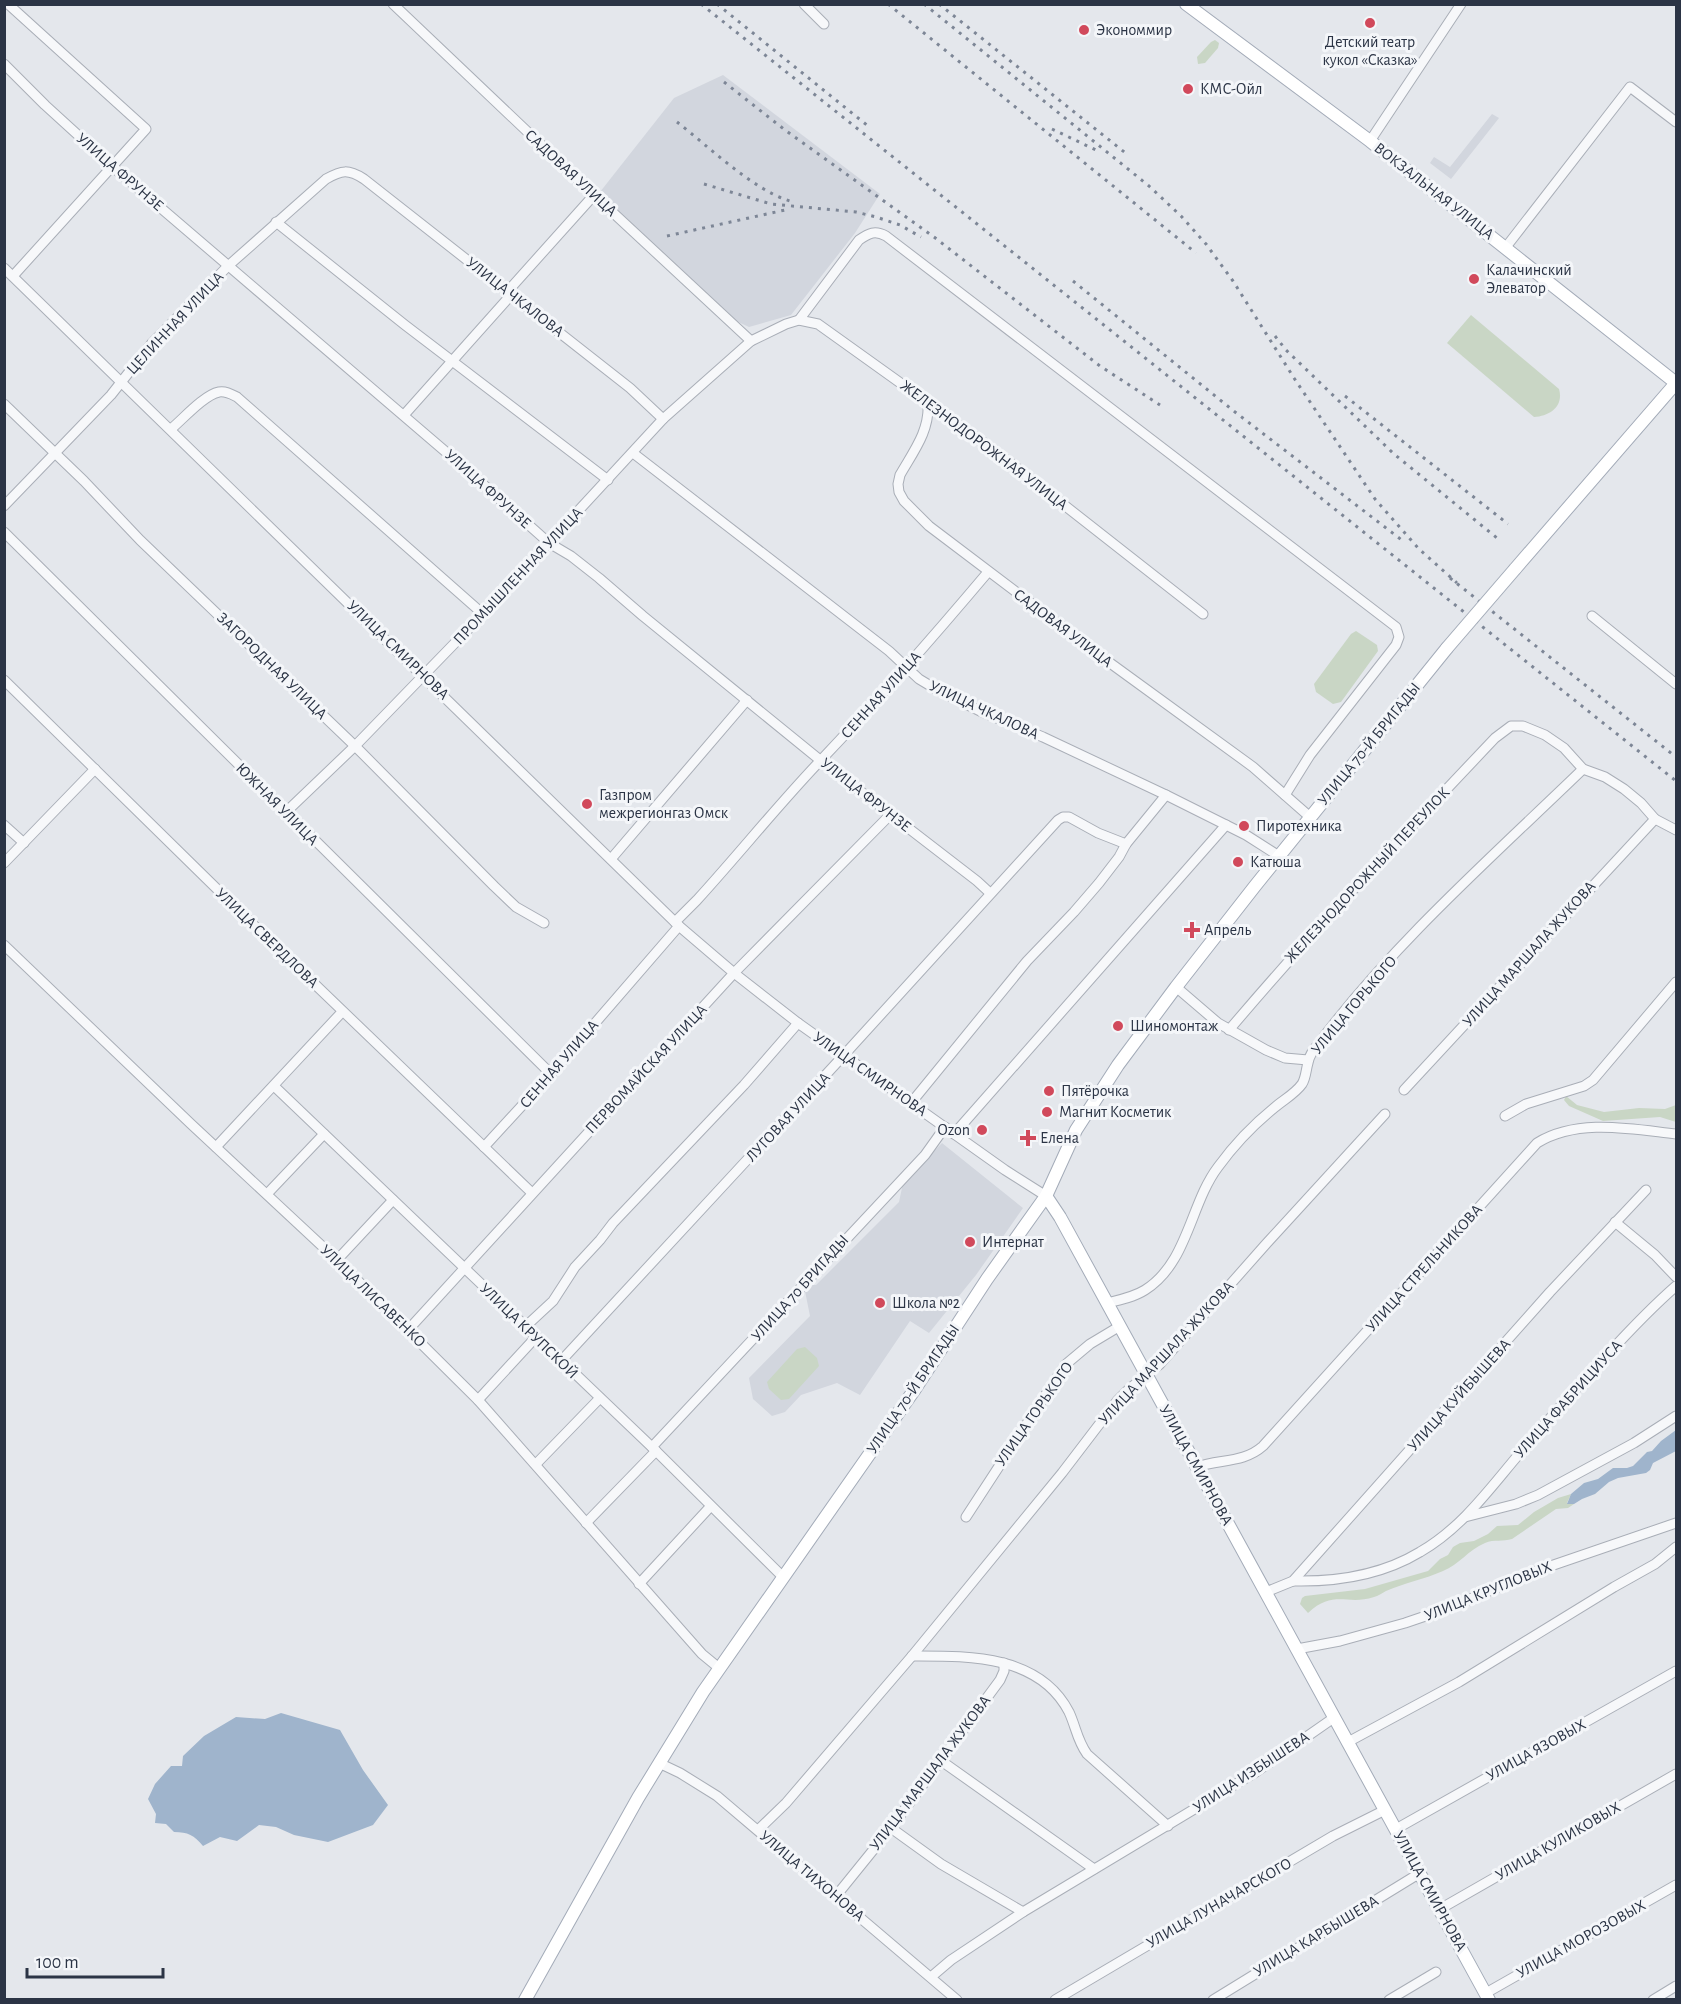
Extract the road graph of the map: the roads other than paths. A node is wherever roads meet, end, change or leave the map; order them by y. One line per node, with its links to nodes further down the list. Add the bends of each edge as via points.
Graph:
1 (8, 4): 10 (street, via 146,129)
2 (393, 4): 12 (street, САДОВАЯ УЛИЦА)
3 (804, 4): 6 (street)
4 (1186, 4): 9 (main road, ВОКЗАЛЬНАЯ УЛИЦА)
5 (1461, 4): 9 (street)
6 (824, 24)
7 (4, 64): 10 (street, УЛИЦА ФРУНЗЕ)
8 (1677, 122): 14 (street, via 1630,87)
9 (1370, 141): 14 (main road, ВОКЗАЛЬНАЯ УЛИЦА)
10 (113, 167): 15 (street, УЛИЦА ФРУНЗЕ); 17 (street)
11 (364, 179): 13 (street, ЦЕЛИННАЯ УЛИЦА, via 353,172 340,171); 18 (street, УЛИЦА ЧКАЛОВА)
12 (594, 195): 18 (street); 20 (street, САДОВАЯ УЛИЦА)
13 (276, 222): 15 (street, ЦЕЛИННАЯ УЛИЦА); 21 (street)
14 (1506, 247): 23 (main road, ВОКЗАЛЬНАЯ УЛИЦА)
15 (228, 266): 22 (street, ЦЕЛИННАЯ УЛИЦА, via 152,343); 26 (street, УЛИЦА ФРУНЗЕ)
16 (4, 268): 17 (street, УЛИЦА СМИРНОВА)
17 (13, 276): 22 (street, УЛИЦА СМИРНОВА)
18 (509, 294): 21 (street); 27 (street, УЛИЦА ЧКАЛОВА, via 630,387)
19 (798, 320): 20 (street); 24 (street, ЖЕЛЕЗНОДОРОЖНАЯ УЛИЦА, via 818,324); 49 (street, via 859,240 879,232 1396,627 1396,645 1310,755)
20 (751, 341): 27 (street, ПРОМЫШЛЕННАЯ УЛИЦА)
21 (452, 360): 26 (street); 31 (street)
22 (122, 380): 28 (street, УЛИЦА СМИРНОВА); 29 (street, ЦЕЛИННАЯ УЛИЦА)
23 (1677, 383): 52 (main road, УЛИЦА 70-Й БРИГАДЫ, bridge, via 1447,648)
24 (928, 403): 35 (street, САДОВАЯ УЛИЦА, via 926,429 900,476 899,492 929,526); 37 (street, ЖЕЛЕЗНОДОРОЖНАЯ УЛИЦА)
25 (4, 404): 29 (street, ЗАГОРОДНАЯ УЛИЦА)
26 (404, 415): 34 (street, УЛИЦА ФРУНЗЕ)
27 (663, 419): 30 (street, ПРОМЫШЛЕННАЯ УЛИЦА)
28 (171, 429): 36 (street, via 210,396 220,392 237,397); 40 (street, УЛИЦА СМИРНОВА)
29 (55, 453): 32 (street, ЦЕЛИННАЯ УЛИЦА); 44 (street, ЗАГОРОДНАЯ УЛИЦА)
30 (633, 453): 31 (street, ПРОМЫШЛЕННАЯ УЛИЦА); 39 (street, УЛИЦА ЧКАЛОВА, via 890,651)
31 (608, 480): 34 (street, ПРОМЫШЛЕННАЯ УЛИЦА)
32 (4, 506)
33 (4, 532): 50 (street, ЮЖНАЯ УЛИЦА)
34 (549, 543): 36 (street, ПРОМЫШЛЕННАЯ УЛИЦА); 43 (street, УЛИЦА ФРУНЗЕ, via 599,578)
35 (988, 572): 39 (street, СЕННАЯ УЛИЦА); 49 (street, САДОВАЯ УЛИЦА, via 1253,767)
36 (483, 614): 40 (street, ПРОМЫШЛЕННАЯ УЛИЦА)
37 (1203, 614)
38 (1592, 616): 42 (street)
39 (906, 668): 45 (street, СЕННАЯ УЛИЦА); 48 (street, УЛИЦА ЧКАЛОВА, via 934,688 982,712 1043,736)
40 (424, 675): 44 (street, ПРОМЫШЛЕННАЯ УЛИЦА); 60 (street, УЛИЦА СМИРНОВА)
41 (4, 680): 46 (street, УЛИЦА СВЕРДЛОВА)
42 (1677, 684)
43 (747, 700): 45 (street, УЛИЦА ФРУНЗЕ); 60 (street)
44 (355, 746): 50 (street, ПРОМЫШЛЕННАЯ УЛИЦА); 63 (street, ЗАГОРОДНАЯ УЛИЦА, via 516,907)
45 (820, 760): 51 (street, УЛИЦА ФРУНЗЕ); 64 (street, СЕННАЯ УЛИЦА)
46 (95, 769): 57 (street); 69 (street, УЛИЦА СВЕРДЛОВА)
47 (1583, 769): 53 (street, via 1624,789); 71 (street, ЖЕЛЕЗНОДОРОЖНЫЙ ПЕРЕУЛОК, via 1564,748 1523,726 1511,726 1494,738 1296,951); 73 (street, УЛИЦА ГОРЬКОГО, via 1422,926 1374,977)
48 (1166, 795): 55 (street, УЛИЦА ЧКАЛОВА); 58 (street)
49 (1285, 795): 52 (street, САДОВАЯ УЛИЦА)
50 (286, 813): 74 (street, ЮЖНАЯ УЛИЦА)
51 (890, 814): 62 (street, УЛИЦА ФРУНЗЕ); 66 (street, ПЕРВОМАЙСКАЯ УЛИЦА)
52 (1310, 817): 59 (main road, УЛИЦА 70-Й БРИГАДЫ)
53 (1655, 819): 56 (street); 76 (street, УЛИЦА МАРШАЛА ЖУКОВА)
54 (4, 825): 57 (street)
55 (1226, 825): 59 (street, УЛИЦА ЧКАЛОВА); 82 (street)
56 (1677, 830)
57 (24, 843): 61 (street)
58 (1126, 844): 62 (street, ЛУГОВАЯ УЛИЦА, via 1063,816); 77 (street, via 1099,883 1027,961)
59 (1279, 855): 68 (main road, УЛИЦА 70-Й БРИГАДЫ)
60 (611, 859): 64 (street, УЛИЦА СМИРНОВА)
61 (4, 863)
62 (990, 893): 72 (street, ЛУГОВАЯ УЛИЦА)
63 (544, 922)
64 (677, 924): 66 (street, УЛИЦА СМИРНОВА); 74 (street, СЕННАЯ УЛИЦА)
65 (4, 945): 84 (street, УЛИЦА ЛИСАВЕНКО)
66 (734, 973): 70 (street, УЛИЦА СМИРНОВА); 87 (street, ПЕРВОМАЙСКАЯ УЛИЦА)
67 (1677, 982): 79 (street, via 1593,1080)
68 (1176, 987): 71 (street); 89 (main road, УЛИЦА 70-Й БРИГАДЫ, via 1076,1130)
69 (342, 1012): 75 (street); 85 (street, УЛИЦА СВЕРДЛОВА)
70 (798, 1023): 72 (street, УЛИЦА СМИРНОВА); 98 (street, УЛИЦА СМИРНОВА, via 613,1223 575,1267 553,1301)
71 (1229, 1030): 73 (street, via 1285,1058)
72 (844, 1056): 77 (street, УЛИЦА СМИРНОВА); 101 (street, ЛУГОВАЯ УЛИЦА)
73 (1308, 1060): 96 (street, УЛИЦА ГОРЬКОГО, via 1302,1084 1250,1129 1216,1169 1171,1264 1145,1290)
74 (551, 1074): 85 (street, СЕННАЯ УЛИЦА)
75 (274, 1086): 81 (street, УЛИЦА КРУПСКОЙ); 84 (street)
76 (1404, 1090)
77 (911, 1103): 80 (street, УЛИЦА СМИРНОВА)
78 (1385, 1114): 102 (street, УЛИЦА МАРШАЛА ЖУКОВА)
79 (1504, 1116)
80 (945, 1127): 82 (street, УЛИЦА СМИРНОВА); 106 (street, УЛИЦА 70 БРИГАДЫ, via 925,1155)
81 (324, 1134): 88 (street); 90 (street, УЛИЦА КРУПСКОЙ)
82 (954, 1134): 89 (street, УЛИЦА СМИРНОВА)
83 (1677, 1134): 108 (street, УЛИЦА СТРЕЛЬНИКОВА, via 1593,1127 1537,1143 1263,1446 1244,1458)
84 (216, 1147): 88 (street, УЛИЦА ЛИСАВЕНКО)
85 (484, 1147): 87 (street, УЛИЦА СВЕРДЛОВА)
86 (1646, 1190): 91 (street, УЛИЦА КУЙБЫШЕВА)
87 (532, 1193): 93 (street, ПЕРВОМАЙСКАЯ УЛИЦА)
88 (267, 1194): 92 (street, УЛИЦА ЛИСАВЕНКО)
89 (1046, 1196): 96 (main road, УЛИЦА СМИРНОВА); 115 (main road, УЛИЦА 70-Й БРИГАДЫ)
90 (393, 1200): 92 (street); 93 (street, УЛИЦА КРУПСКОЙ)
91 (1616, 1222): 94 (street); 116 (street, УЛИЦА КУЙБЫШЕВА)
92 (337, 1260): 99 (street, УЛИЦА ЛИСАВЕНКО)
93 (464, 1268): 98 (street, УЛИЦА КРУПСКОЙ); 99 (street, ПЕРВОМАЙСКАЯ УЛИЦА)
94 (1677, 1277)
95 (1677, 1286): 111 (street, УЛИЦА ФАБРИЦИУСА, via 1594,1369)
96 (1107, 1303): 97 (main road, УЛИЦА СМИРНОВА)
97 (1120, 1326): 102 (main road, УЛИЦА СМИРНОВА); 110 (street, УЛИЦА ГОРЬКОГО, via 1065,1365)
98 (525, 1327): 100 (street, УЛИЦА КРУПСКОЙ)
99 (408, 1330): 104 (street, УЛИЦА ЛИСАВЕНКО)
100 (536, 1337): 101 (street, УЛИЦА КРУПСКОЙ); 104 (street)
101 (561, 1361): 103 (street, УЛИЦА КРУПСКОЙ)
102 (1147, 1376): 108 (main road, УЛИЦА СМИРНОВА); 120 (street, УЛИЦА МАРШАЛА ЖУКОВА, via 1117,1401)
103 (600, 1398): 106 (street, УЛИЦА КРУПСКОЙ); 107 (street)
104 (478, 1400): 107 (street, УЛИЦА ЛИСАВЕНКО)
105 (1677, 1416): 111 (street, УЛИЦА ФАБРИЦИУСА, via 1538,1495)
106 (654, 1449): 109 (street, УЛИЦА КРУПСКОЙ); 112 (street, УЛИЦА 70 БРИГАДЫ)
107 (536, 1464): 112 (street, УЛИЦА ЛИСАВЕНКО)
108 (1197, 1467): 118 (main road, УЛИЦА СМИРНОВА)
109 (710, 1507): 115 (street, УЛИЦА КРУПСКОЙ); 117 (street)
110 (966, 1517)
111 (1465, 1517): 116 (street, УЛИЦА ФАБРИЦИУСА, via 1437,1542 1394,1565 1336,1580)
112 (586, 1523): 117 (street, УЛИЦА ЛИСАВЕНКО)
113 (1677, 1523): 119 (street, УЛИЦА КРУГЛОВЫХ, via 1536,1571 1405,1623)
114 (1677, 1547): 125 (street, via 1459,1682)
115 (783, 1577): 122 (main road, УЛИЦА 70-Й БРИГАДЫ)
116 (1293, 1581): 118 (street, УЛИЦА КУЙБЫШЕВА)
117 (639, 1584): 122 (street, УЛИЦА ЛИСАВЕНКО)
118 (1266, 1592): 119 (main road, УЛИЦА СМИРНОВА)
119 (1297, 1649): 124 (main road, УЛИЦА СМИРНОВА)
120 (912, 1656): 121 (street, via 970,1657); 133 (street, УЛИЦА МАРШАЛА ЖУКОВА, via 786,1803)
121 (1004, 1663): 126 (street, УЛИЦА МАРШАЛА ЖУКОВА, via 1000,1680); 130 (street, via 1028,1672 1056,1693 1087,1754)
122 (719, 1668): 127 (main road, УЛИЦА 70-Й БРИГАДЫ)
123 (1677, 1671): 132 (street, УЛИЦА ЯЗОВЫХ)
124 (1335, 1718): 125 (main road, УЛИЦА СМИРНОВА); 130 (street, УЛИЦА ИЗБЫШЕВА)
125 (1348, 1742): 129 (main road, УЛИЦА СМИРНОВА)
126 (940, 1760): 131 (street, УЛИЦА МАРШАЛА ЖУКОВА); 134 (street)
127 (659, 1763): 133 (street, УЛИЦА ТИХОНОВА, via 702,1785); 144 (main road, УЛИЦА 70-Й БРИГАДЫ)
128 (1677, 1774): 138 (street, УЛИЦА КУЛИКОВЫХ)
129 (1385, 1810): 132 (main road, УЛИЦА СМИРНОВА); 146 (street, УЛИЦА ЛУНАЧАРСКОГО, via 1333,1836)
130 (1168, 1826): 134 (street, УЛИЦА ИЗБЫШЕВА)
131 (891, 1828): 137 (street, УЛИЦА МАРШАЛА ЖУКОВА); 139 (street, via 941,1864)
132 (1396, 1829): 135 (main road, УЛИЦА СМИРНОВА)
133 (758, 1830): 137 (street, УЛИЦА ТИХОНОВА)
134 (1094, 1869): 139 (street, УЛИЦА ИЗБЫШЕВА)
135 (1420, 1874): 138 (main road, УЛИЦА СМИРНОВА); 147 (street, УЛИЦА КАРБЫШЕВА)
136 (1677, 1885): 143 (street, УЛИЦА МОРОЗОВЫХ)
137 (836, 1896): 141 (street, УЛИЦА ТИХОНОВА)
138 (1440, 1909): 143 (main road, УЛИЦА СМИРНОВА)
139 (1023, 1912): 141 (street, УЛИЦА ИЗБЫШЕВА)
140 (1436, 1972): 148 (street)
141 (931, 1977): 145 (street, УЛИЦА ТИХОНОВА)
142 (1677, 1986): 149 (street)
143 (1487, 1996)
144 (525, 2000)
145 (957, 2000)
146 (1055, 2000)
147 (1213, 2000)
148 (1389, 2000)
149 (1653, 2000)

